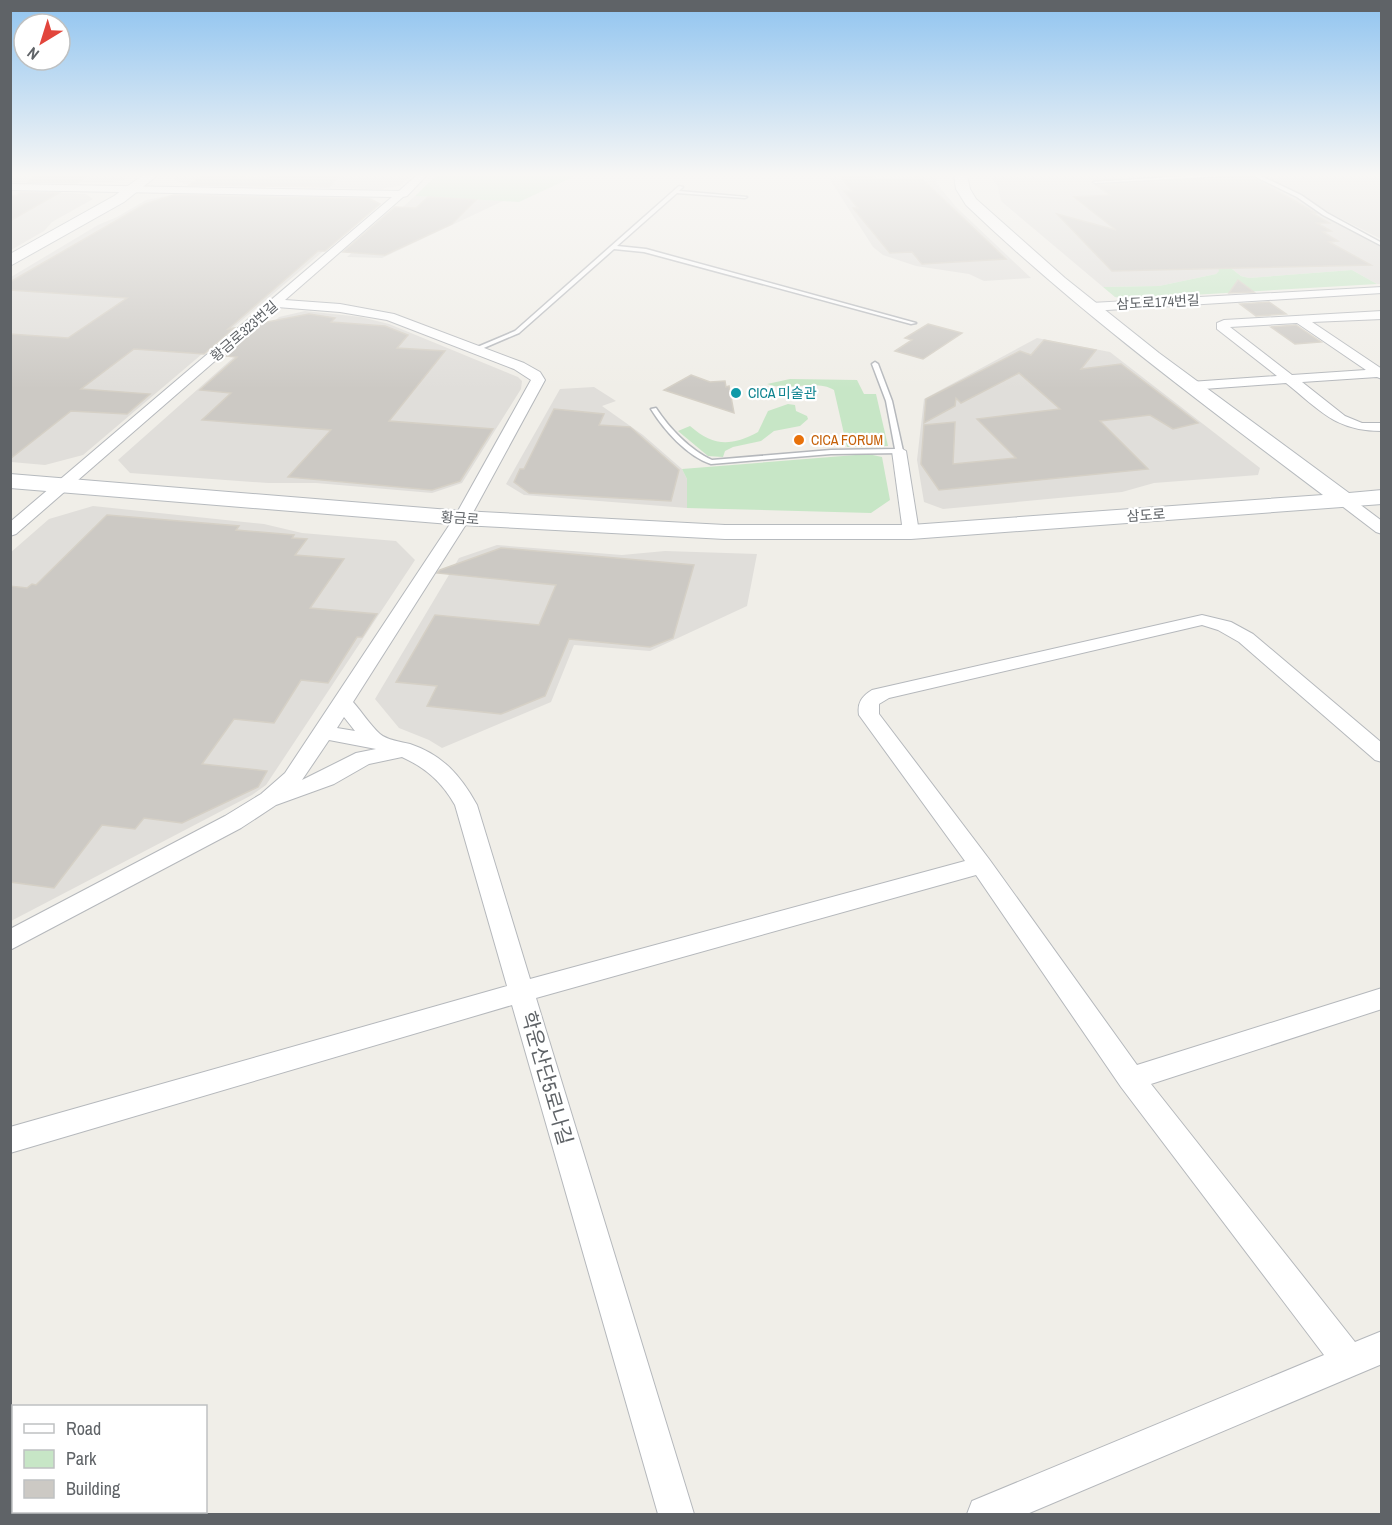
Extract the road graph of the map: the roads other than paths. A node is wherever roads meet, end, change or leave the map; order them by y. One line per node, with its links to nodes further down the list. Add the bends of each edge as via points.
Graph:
1 (36, 246): 5 (street)
2 (343, 246): 8 (street, 황금로323번길)
3 (1021, 246): 9 (street)
4 (612, 248): 12 (lane, via 653,252); 13 (lane, via 514,334)
5 (10, 261)
6 (1382, 290): 7 (street, 삼도로174번길)
7 (1352, 292): 9 (street, 삼도로174번길); 10 (street)
8 (276, 303): 13 (street, via 390,317); 22 (street, 황금로323번길)
9 (1091, 307): 17 (street, 삼도로174번길)
10 (1382, 313): 11 (street)
11 (1300, 319): 15 (street); 16 (street, via 1221,326)
12 (913, 323)
13 (477, 349): 25 (street, via 528,370 538,380)
14 (875, 364): 20 (lane, via 889,401)
15 (1380, 373): 16 (street)
16 (1288, 379): 17 (street); 19 (street, via 1346,423)
17 (1190, 386): 24 (street, 삼도로174번길)
18 (654, 409): 20 (lane, via 682,440 711,462)
19 (1382, 427)
20 (899, 451): 28 (street)
21 (10, 481): 22 (street, 황금로)
22 (63, 485): 25 (street, 황금로); 27 (street, 황금로323번길)
23 (1382, 498): 24 (street, 삼도로)
24 (1344, 500): 26 (street); 28 (street, 삼도로)
25 (462, 518): 28 (street, 황금로, via 725,532); 29 (street)
26 (1382, 529)
27 (10, 531)
28 (911, 532)
29 (343, 702): 30 (street); 31 (street)
30 (323, 733): 31 (street, 학운산단5로나길); 34 (street, via 286,787)
31 (374, 741): 32 (street, 학운산단5로나길)
32 (404, 750): 34 (street, via 363,758 326,779); 37 (street, 학운산단5로나길, via 427,759 459,787)
33 (1382, 755): 35 (street, via 1246,638 1234,629 1202,620 871,698 867,706 869,715)
34 (266, 802): 36 (street)
35 (981, 865): 37 (street); 39 (street)
36 (10, 941)
37 (522, 992): 40 (street); 43 (street, 학운산단5로나길)
38 (1382, 998): 39 (street)
39 (1131, 1079): 42 (street)
40 (10, 1140)
41 (1382, 1347): 42 (street)
42 (1348, 1361): 44 (street)
43 (676, 1515)
44 (985, 1515)

